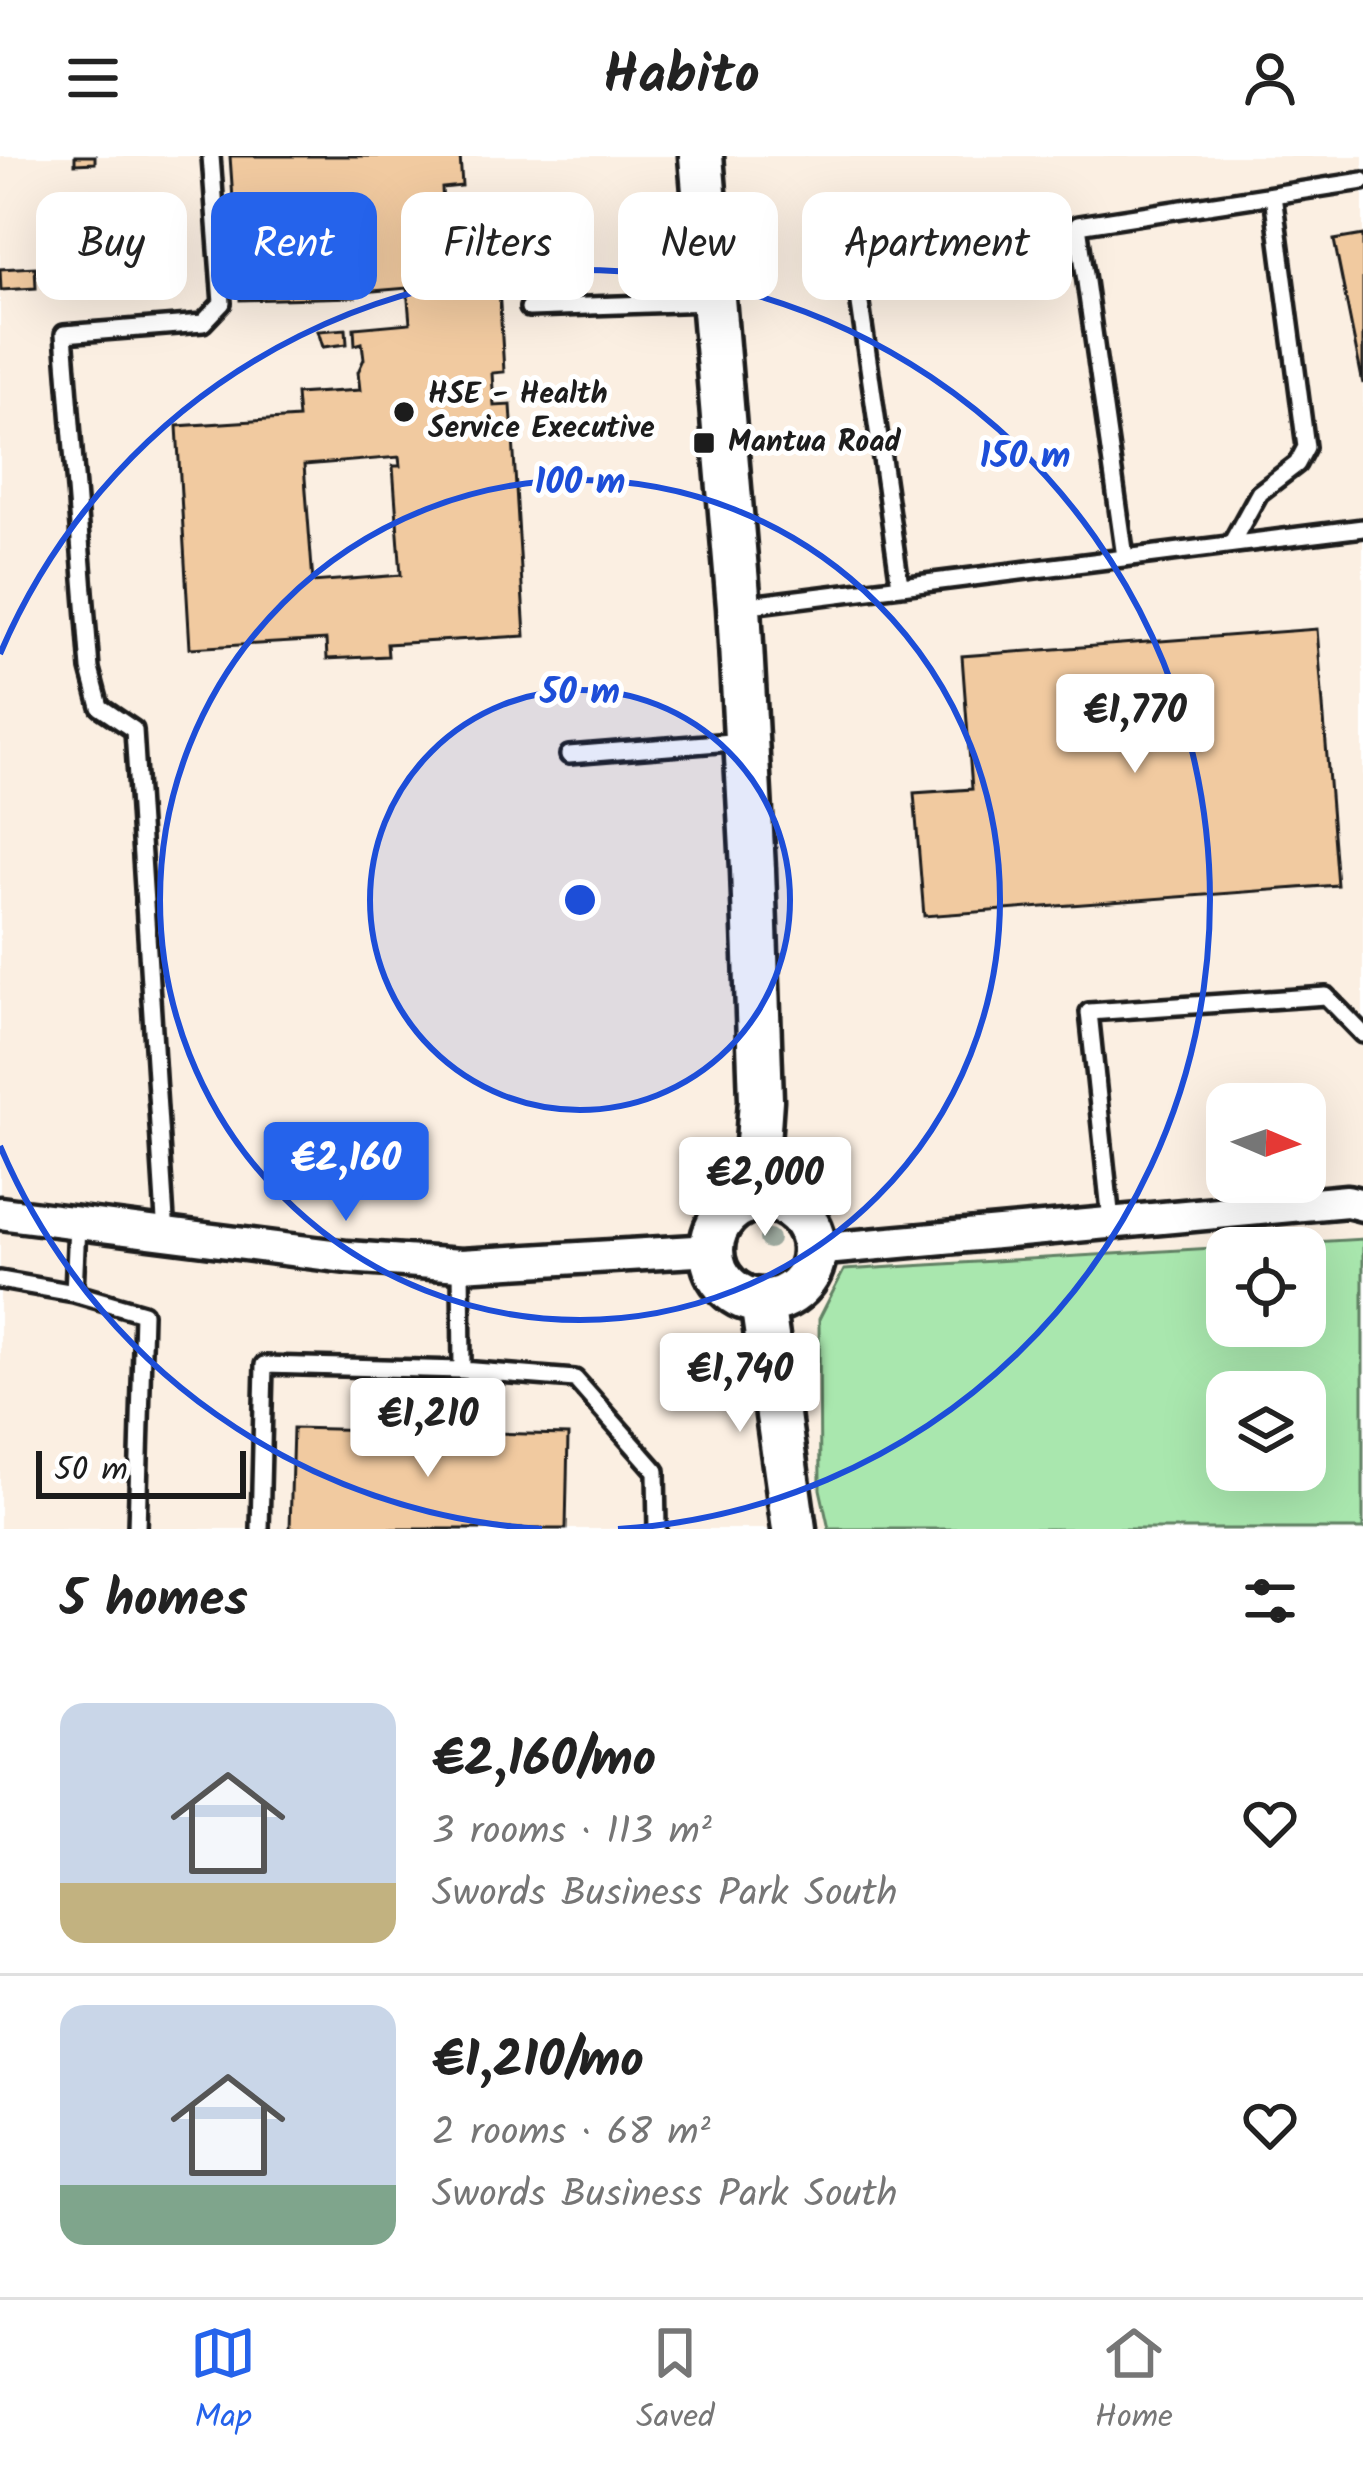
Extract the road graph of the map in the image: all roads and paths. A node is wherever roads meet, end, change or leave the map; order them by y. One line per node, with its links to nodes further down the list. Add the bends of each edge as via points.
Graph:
1 (211, 156): 21 (lane, via 222,303 203,323 64,334 90,669 100,707 134,730)
2 (701, 156): 6 (street)
3 (1363, 181): 4 (lane)
4 (1273, 195): 9 (lane, via 1306,447 1298,464 1258,493); 10 (lane, via 1078,225)
5 (859, 300): 11 (lane)
6 (712, 302): 7 (lane); 12 (street)
7 (529, 308)
8 (1363, 528): 9 (lane)
9 (1231, 544): 10 (lane)
10 (1125, 557): 11 (lane)
11 (900, 585): 12 (lane)
12 (739, 607): 13 (street)
13 (746, 741): 14 (lane); 16 (street, via 761,1100)
14 (568, 755)
15 (1363, 1034): 19 (lane, via 1326,995 1089,1012)
16 (754, 1200): 22 (street, via 729,1212); 23 (street, via 796,1211)
17 (1363, 1205): 19 (street)
18 (0, 1213): 20 (street)
19 (1111, 1221): 23 (street)
20 (77, 1224): 21 (street); 26 (lane)
21 (166, 1236): 24 (street)
22 (712, 1250): 24 (street); 27 (street, via 729,1288)
23 (814, 1250): 27 (street, via 796,1289)
24 (460, 1264): 28 (lane)
25 (0, 1280): 26 (lane)
26 (74, 1293): 29 (lane, via 143,1313)
27 (762, 1301): 32 (street)
28 (463, 1370): 30 (lane, via 265,1365); 31 (lane, via 575,1379 656,1471)
29 (137, 1529)
30 (260, 1529)
31 (657, 1529)
32 (794, 1529)

